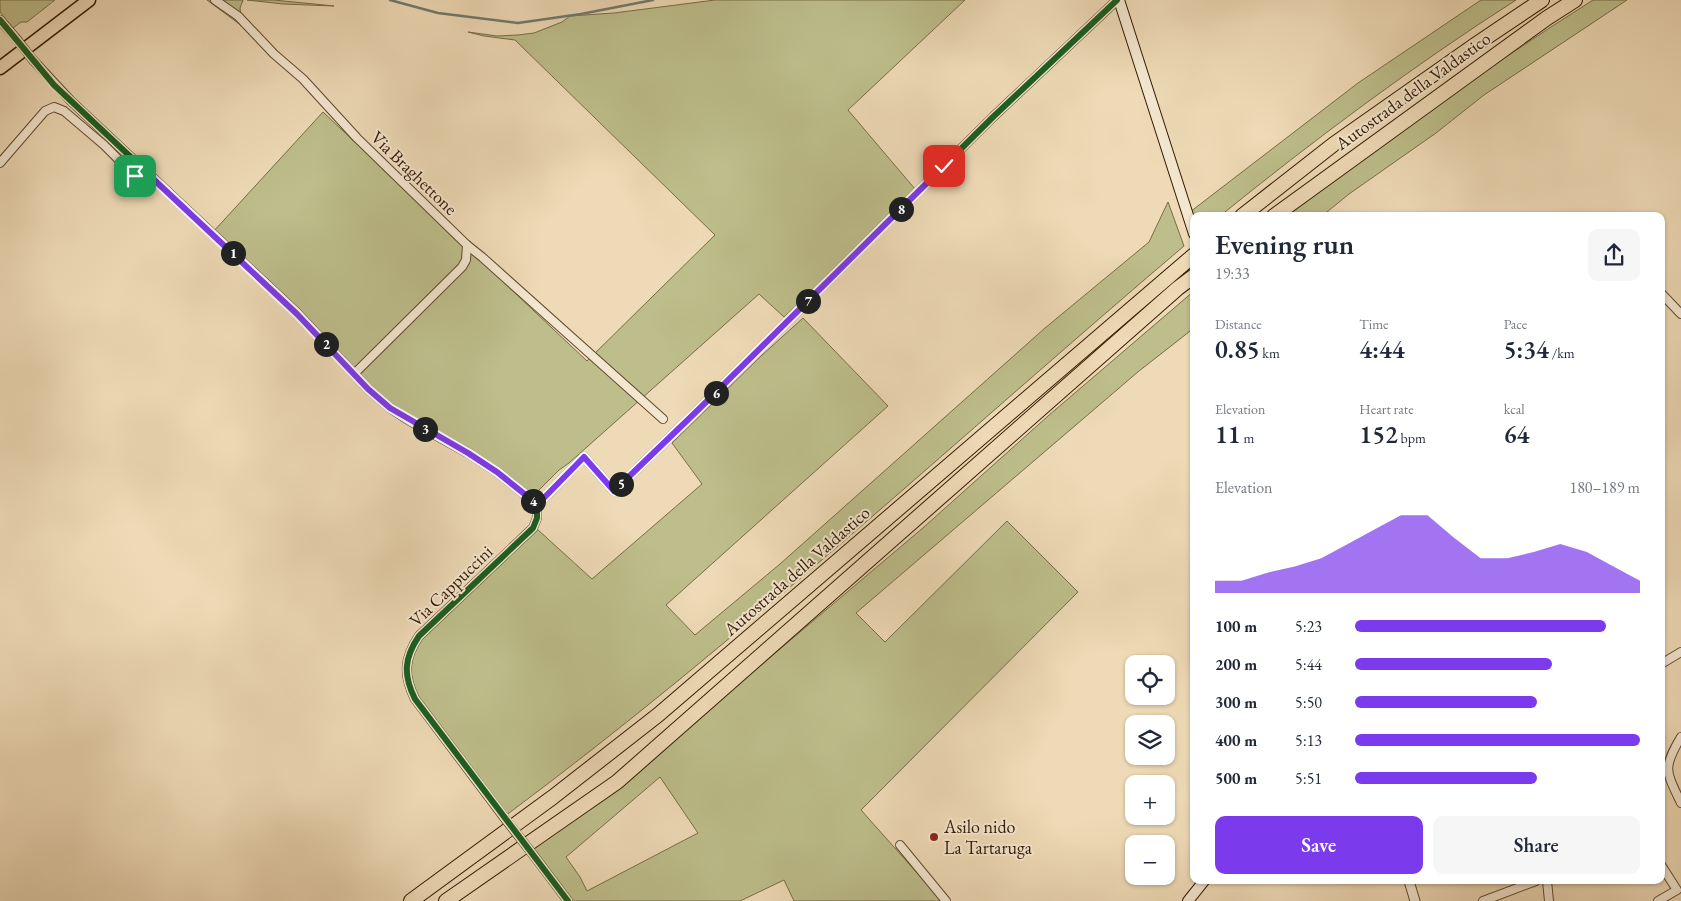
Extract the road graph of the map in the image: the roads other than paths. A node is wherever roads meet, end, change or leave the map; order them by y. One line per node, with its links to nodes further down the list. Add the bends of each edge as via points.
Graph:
1 (89, 0): 7 (highway)
2 (215, 0): 13 (street, Via Braghettone, via 238,16)
3 (1118, 0): 12 (main road); 20 (street, via 993,117 614,491 584,457)
4 (1542, 0): 10 (highway, Autostrada della Valdastico, via 1342,138)
5 (1575, 0): 11 (highway, Autostrada della Valdastico)
6 (0, 20): 9 (street, bridge, via 71,101)
7 (0, 68)
8 (0, 163): 9 (street, via 45,111 54,107 64,111 104,145 135,176 141,179)
9 (149, 175): 18 (street, via 297,314)
10 (1247, 212)
11 (1280, 212)
12 (1190, 223)
13 (467, 245): 18 (street, via 462,267); 19 (street, Via Braghettone)
14 (1190, 257): 31 (highway, Autostrada della Valdastico, via 658,715 553,798)
15 (1190, 279): 32 (highway, via 617,782)
16 (1665, 297): 17 (street)
17 (1681, 314)
18 (354, 374): 20 (street, via 390,408 497,472)
19 (663, 419)
20 (536, 506): 33 (street, Via Cappuccini, bridge, via 533,528 419,636 407,659 406,672 415,700)
21 (1681, 652): 22 (street)
22 (1665, 662)
23 (1681, 737): 24 (street, via 1668,761 1667,772)
24 (1681, 803)
25 (900, 845): 34 (street)
26 (1665, 872): 39 (street, via 1677,890)
27 (1202, 884): 35 (main road)
28 (1410, 884): 36 (street)
29 (1528, 884): 37 (street)
30 (1547, 884): 38 (street)
31 (412, 901)
32 (446, 901)
33 (568, 901)
34 (946, 901)
35 (1188, 901)
36 (1415, 901)
37 (1483, 901)
38 (1549, 901)
39 (1658, 901)

